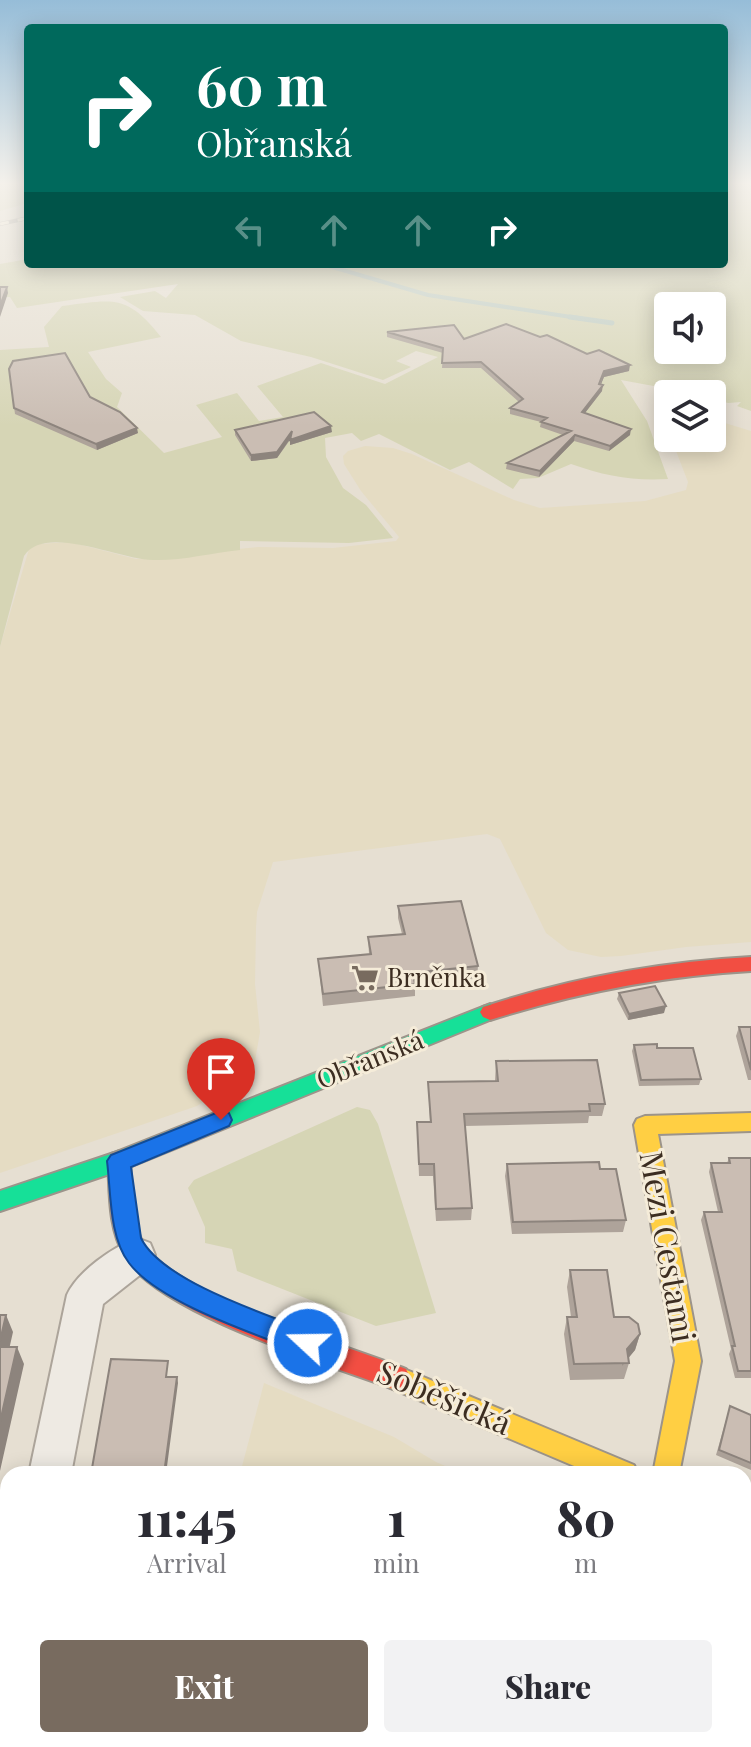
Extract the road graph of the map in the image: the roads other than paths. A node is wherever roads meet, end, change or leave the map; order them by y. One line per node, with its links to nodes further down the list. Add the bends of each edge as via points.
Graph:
1 (751, 964): 3 (street, Obřanská, via 617,976 529,998)
2 (751, 1122): 8 (street, Mezi Cestami, via 645,1125 688,1361)
3 (119, 1161): 4 (street, Obřanská); 5 (street, via 129,1238)
4 (0, 1201)
5 (137, 1255): 6 (street, via 86,1295); 7 (street, Soběšická, via 170,1283 231,1313)
6 (52, 1466)
7 (606, 1466)
8 (668, 1466)

